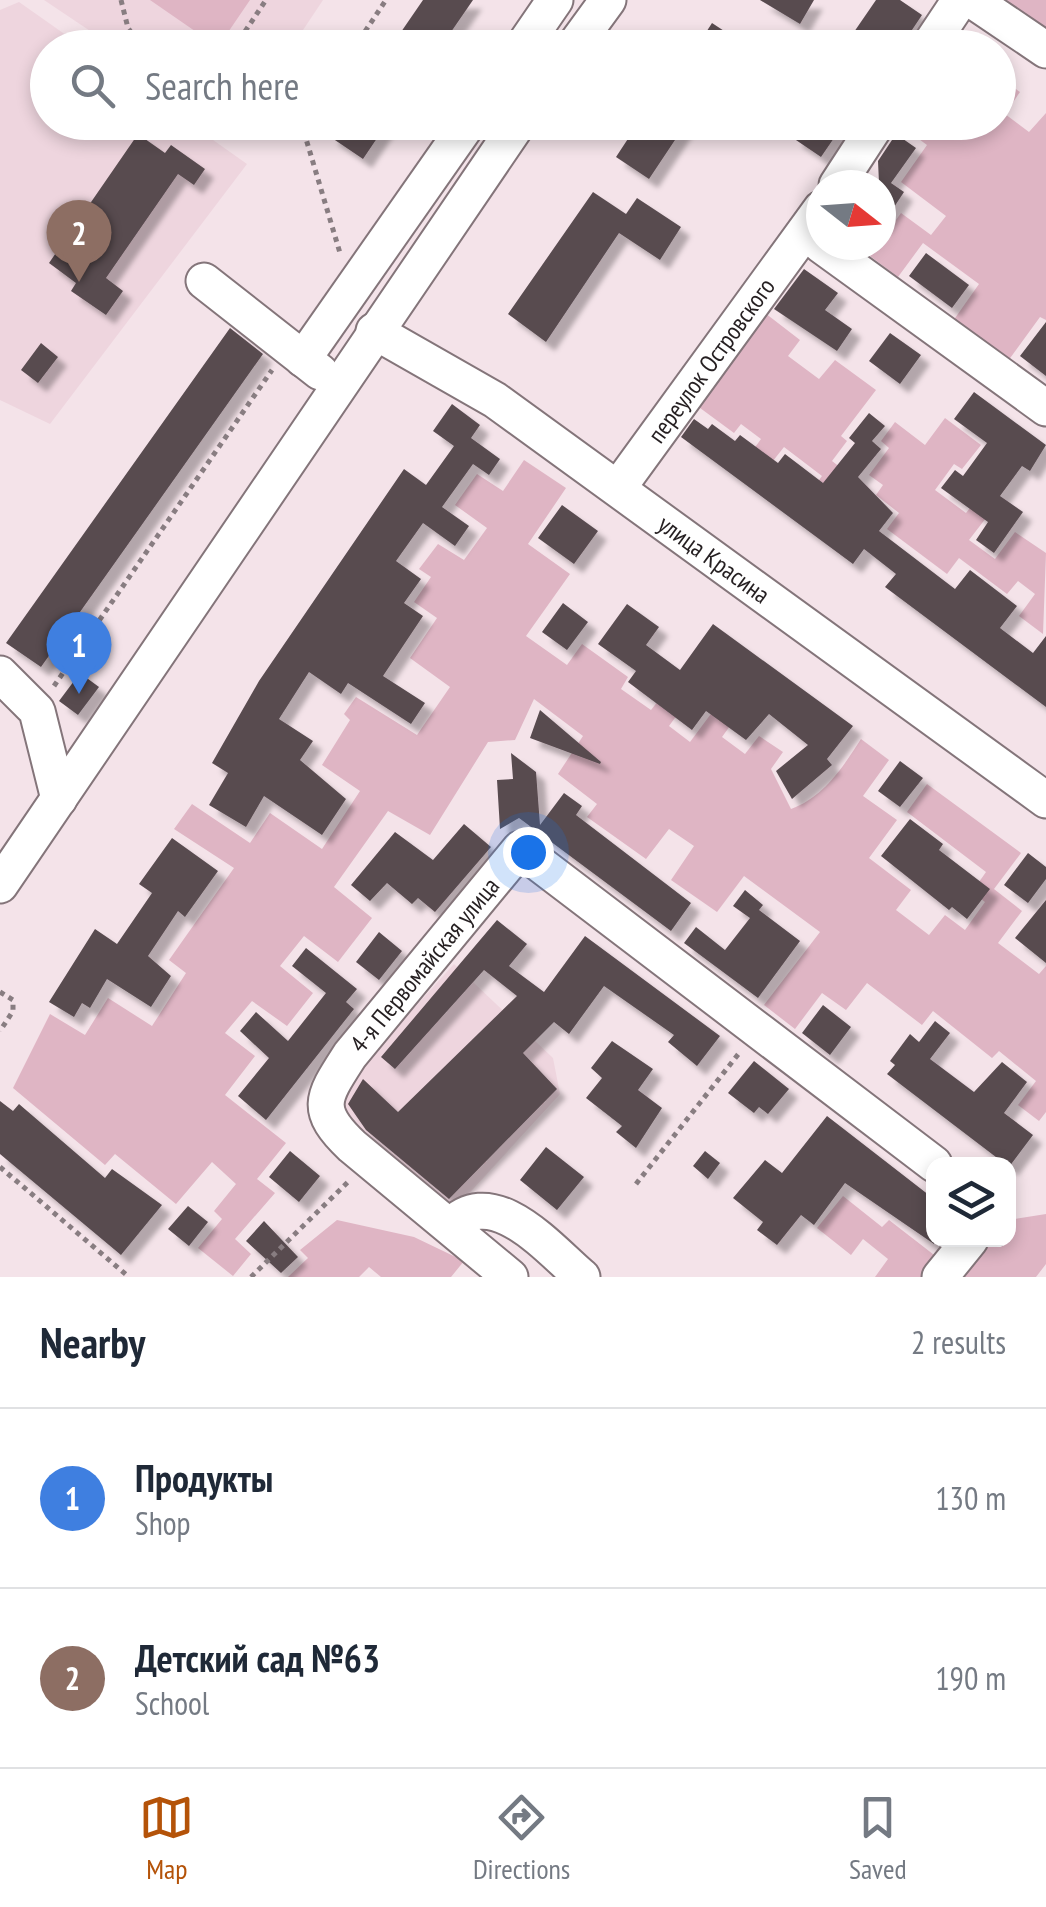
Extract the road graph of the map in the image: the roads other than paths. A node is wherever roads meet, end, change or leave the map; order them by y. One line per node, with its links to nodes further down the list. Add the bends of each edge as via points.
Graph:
1 (555, 0): 5 (street)
2 (608, 0): 6 (street)
3 (960, 0): 7 (street)
4 (972, 0): 8 (street)
5 (534, 30)
6 (586, 30)
7 (940, 30)
8 (1046, 50)
9 (456, 140): 17 (street, via 351,290)
10 (507, 140): 16 (street)
11 (866, 140): 12 (street)
12 (847, 170)
13 (806, 247): 20 (street, переулок Островского)
14 (852, 260): 19 (street, переулок Островского)
15 (204, 282): 17 (street)
16 (374, 331): 18 (street); 20 (street, улица Красина, via 495,400)
17 (295, 353): 18 (street)
18 (338, 384): 22 (street)
19 (1046, 408)
20 (618, 488): 23 (street, улица Красина)
21 (0, 674): 22 (street, via 37,711)
22 (59, 799): 24 (street)
23 (1046, 800)
24 (0, 886)
25 (926, 1158): 26 (street, 4-я Первомайская улица, via 520,850 350,1055 324,1105 329,1124)
26 (451, 1226): 28 (street, 4-я Первомайская улица); 29 (street, via 480,1212 505,1213)
27 (964, 1247): 30 (street)
28 (510, 1277)
29 (582, 1277)
30 (940, 1277)

